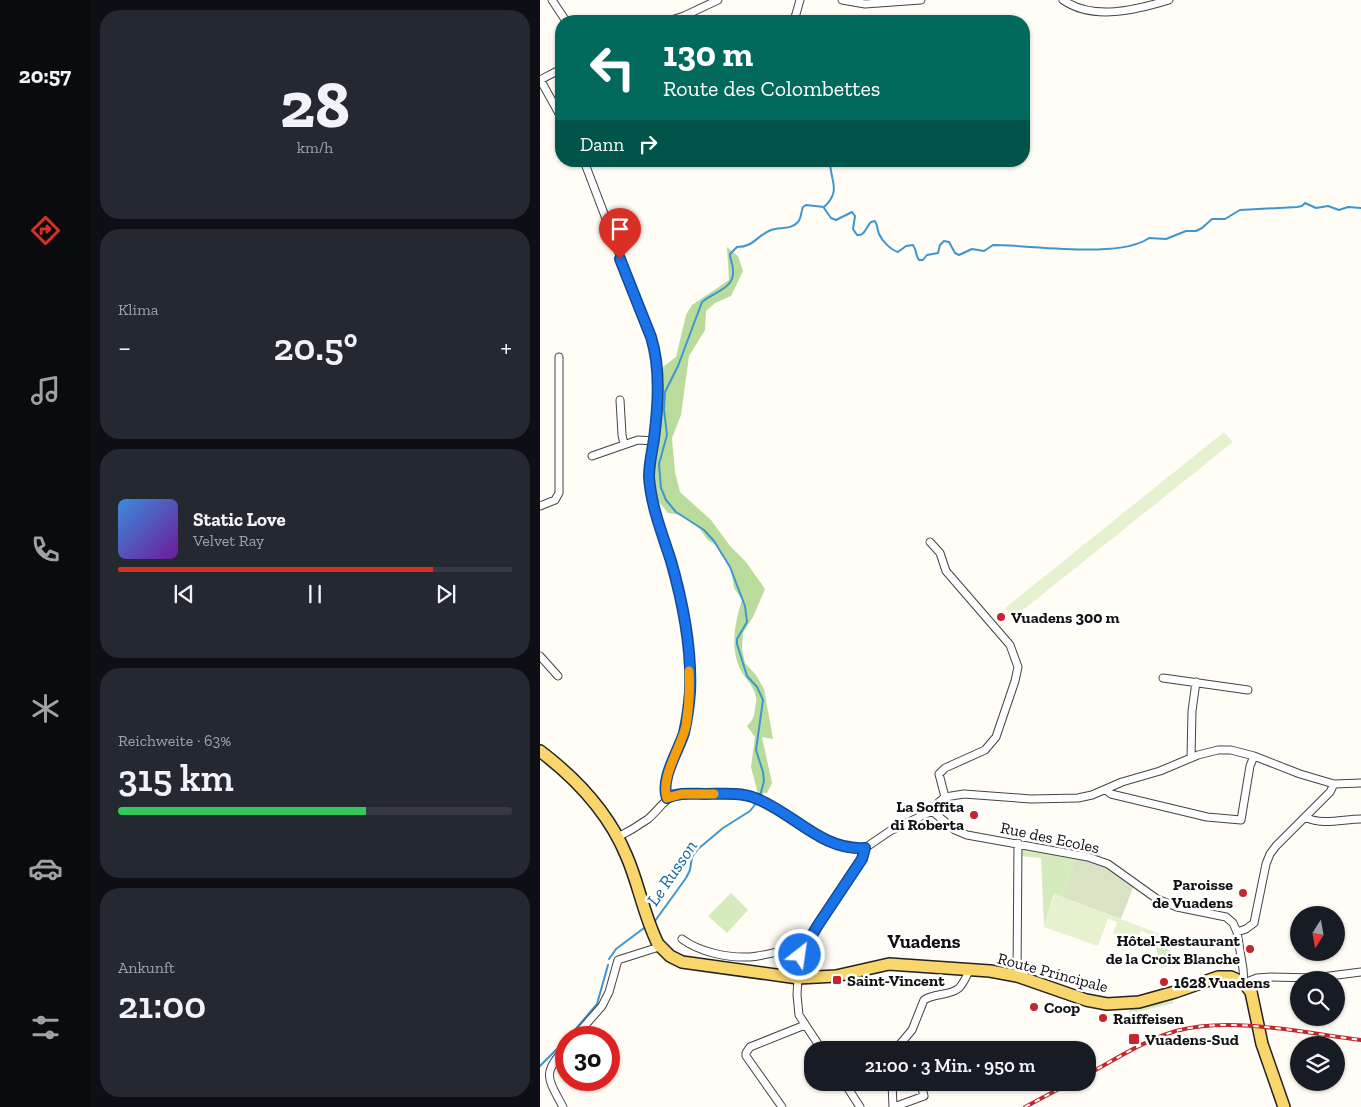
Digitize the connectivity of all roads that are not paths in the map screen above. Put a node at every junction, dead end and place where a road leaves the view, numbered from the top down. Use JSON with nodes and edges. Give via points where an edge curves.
{"nodes":[{"id":1,"x":552,"y":0,"type":"edge"},
{"id":2,"x":718,"y":0,"type":"edge"},
{"id":3,"x":800,"y":0,"type":"edge"},
{"id":4,"x":842,"y":0,"type":"edge"},
{"id":5,"x":921,"y":0,"type":"edge"},
{"id":6,"x":1063,"y":0,"type":"edge"},
{"id":7,"x":1169,"y":0,"type":"edge"},
{"id":8,"x":562,"y":15,"type":"edge"},
{"id":9,"x":686,"y":15,"type":"edge"},
{"id":10,"x":796,"y":15,"type":"edge"},
{"id":11,"x":555,"y":73,"type":"edge"},
{"id":12,"x":540,"y":81,"type":"edge"},
{"id":13,"x":555,"y":107,"type":"edge"},
{"id":14,"x":586,"y":167,"type":"edge"},
{"id":15,"x":559,"y":357,"type":"dead end"},
{"id":16,"x":620,"y":400,"type":"dead end"},
{"id":17,"x":654,"y":441,"type":"junction"},
{"id":18,"x":624,"y":444,"type":"junction"},
{"id":19,"x":592,"y":456,"type":"dead end"},
{"id":20,"x":540,"y":506,"type":"edge"},
{"id":21,"x":930,"y":542,"type":"dead end"},
{"id":22,"x":540,"y":656,"type":"edge"},
{"id":23,"x":558,"y":676,"type":"dead end"},
{"id":24,"x":1163,"y":678,"type":"dead end"},
{"id":25,"x":1196,"y":682,"type":"junction"},
{"id":26,"x":1248,"y":690,"type":"dead end"},
{"id":27,"x":540,"y":751,"type":"edge"},
{"id":28,"x":1254,"y":756,"type":"junction"},
{"id":29,"x":1191,"y":758,"type":"junction"},
{"id":30,"x":1361,"y":783,"type":"edge"},
{"id":31,"x":1334,"y":784,"type":"junction"},
{"id":32,"x":1106,"y":790,"type":"junction"},
{"id":33,"x":945,"y":797,"type":"junction"},
{"id":34,"x":667,"y":798,"type":"junction"},
{"id":35,"x":932,"y":811,"type":"junction"},
{"id":36,"x":1305,"y":817,"type":"junction"},
{"id":37,"x":1361,"y":819,"type":"edge"},
{"id":38,"x":618,"y":837,"type":"junction"},
{"id":39,"x":1018,"y":843,"type":"junction"},
{"id":40,"x":865,"y":848,"type":"junction"},
{"id":41,"x":1237,"y":932,"type":"junction"},
{"id":42,"x":682,"y":939,"type":"dead end"},
{"id":43,"x":660,"y":946,"type":"junction"},
{"id":44,"x":802,"y":950,"type":"junction"},
{"id":45,"x":970,"y":969,"type":"junction"},
{"id":46,"x":1361,"y":972,"type":"edge"},
{"id":47,"x":1017,"y":976,"type":"junction"},
{"id":48,"x":798,"y":978,"type":"junction"},
{"id":49,"x":1244,"y":983,"type":"junction"},
{"id":50,"x":805,"y":1025,"type":"junction"},
{"id":51,"x":584,"y":1026,"type":"edge"},
{"id":52,"x":816,"y":1041,"type":"edge"},
{"id":53,"x":903,"y":1041,"type":"edge"},
{"id":54,"x":555,"y":1059,"type":"edge"},
{"id":55,"x":850,"y":1091,"type":"edge"},
{"id":56,"x":893,"y":1091,"type":"edge"},
{"id":57,"x":923,"y":1091,"type":"edge"},
{"id":58,"x":563,"y":1107,"type":"edge"},
{"id":59,"x":782,"y":1107,"type":"edge"},
{"id":60,"x":860,"y":1107,"type":"edge"},
{"id":61,"x":894,"y":1107,"type":"edge"},
{"id":62,"x":1284,"y":1107,"type":"edge"}],
"edges":[{"from":1,"to":8,"type":"street"},
{"from":2,"to":9,"type":"street"},
{"from":3,"to":10,"type":"street"},
{"from":4,"to":5,"type":"street","via":[[865,4]]},
{"from":6,"to":7,"type":"street","via":[[1080,10],[1100,12]]},
{"from":11,"to":12,"type":"street"},
{"from":12,"to":13,"type":"street"},
{"from":14,"to":17,"type":"street","via":[[652,342],[657,402]]},
{"from":15,"to":20,"type":"street","via":[[559,493],[555,500]]},
{"from":16,"to":18,"type":"street"},
{"from":17,"to":18,"type":"street","via":[[638,440]]},
{"from":17,"to":34,"type":"street","via":[[649,476],[652,503],[686,623],[690,692],[686,724],[666,781]]},
{"from":18,"to":19,"type":"street"},
{"from":21,"to":33,"type":"street","via":[[940,553],[946,571],[1010,645],[1018,667],[996,737],[985,750],[945,768],[939,774]]},
{"from":22,"to":23,"type":"street"},
{"from":24,"to":25,"type":"street"},
{"from":25,"to":26,"type":"street"},
{"from":25,"to":29,"type":"street"},
{"from":27,"to":38,"type":"main road","name":"Route Principale","via":[[585,790]]},
{"from":28,"to":29,"type":"street","via":[[1218,750]]},
{"from":28,"to":31,"type":"street"},
{"from":28,"to":32,"type":"street","via":[[1241,820],[1207,817],[1111,794]]},
{"from":29,"to":32,"type":"street"},
{"from":30,"to":31,"type":"street"},
{"from":31,"to":36,"type":"street"},
{"from":32,"to":33,"type":"street","via":[[1062,800],[964,794]]},
{"from":33,"to":35,"type":"street"},
{"from":34,"to":38,"type":"street","via":[[647,820]]},
{"from":34,"to":40,"type":"street","via":[[682,794],[738,794],[754,798],[824,840],[847,848]]},
{"from":35,"to":39,"type":"street","name":"Rue des Ecoles","via":[[955,830],[968,835]]},
{"from":35,"to":40,"type":"street","via":[[890,831]]},
{"from":36,"to":37,"type":"street","via":[[1323,822]]},
{"from":36,"to":41,"type":"street","via":[[1270,854],[1254,923]]},
{"from":38,"to":43,"type":"main road","name":"Route Principale"},
{"from":39,"to":41,"type":"street","name":"Rue des Ecoles","via":[[1108,864],[1157,898],[1177,907],[1226,917]]},
{"from":39,"to":47,"type":"street"},
{"from":40,"to":44,"type":"street","via":[[862,859]]},
{"from":41,"to":49,"type":"street"},
{"from":42,"to":44,"type":"street","via":[[704,951],[733,956]]},
{"from":43,"to":48,"type":"main road","name":"Route Principale","via":[[682,962]]},
{"from":43,"to":51,"type":"street","via":[[618,960],[602,1006]]},
{"from":44,"to":48,"type":"street"},
{"from":45,"to":47,"type":"main road","name":"Route Principale"},
{"from":45,"to":48,"type":"main road","name":"Route Principale","via":[[889,964],[836,976]]},
{"from":45,"to":53,"type":"street","via":[[957,989],[924,1000],[912,1030]]},
{"from":46,"to":49,"type":"street","via":[[1314,978],[1257,978]]},
{"from":47,"to":49,"type":"main road","name":"Route Principale","via":[[1076,997],[1107,1004],[1151,999],[1218,977],[1231,977]]},
{"from":48,"to":50,"type":"street","via":[[797,1004]]},
{"from":49,"to":62,"type":"main road","via":[[1251,992],[1268,1064]]},
{"from":50,"to":52,"type":"street"},
{"from":50,"to":59,"type":"street","via":[[750,1047],[746,1053]]},
{"from":54,"to":58,"type":"street","via":[[549,1073],[552,1089]]},
{"from":55,"to":60,"type":"street"},
{"from":56,"to":61,"type":"street"},
{"from":57,"to":61,"type":"street","via":[[924,1096]]}]}
